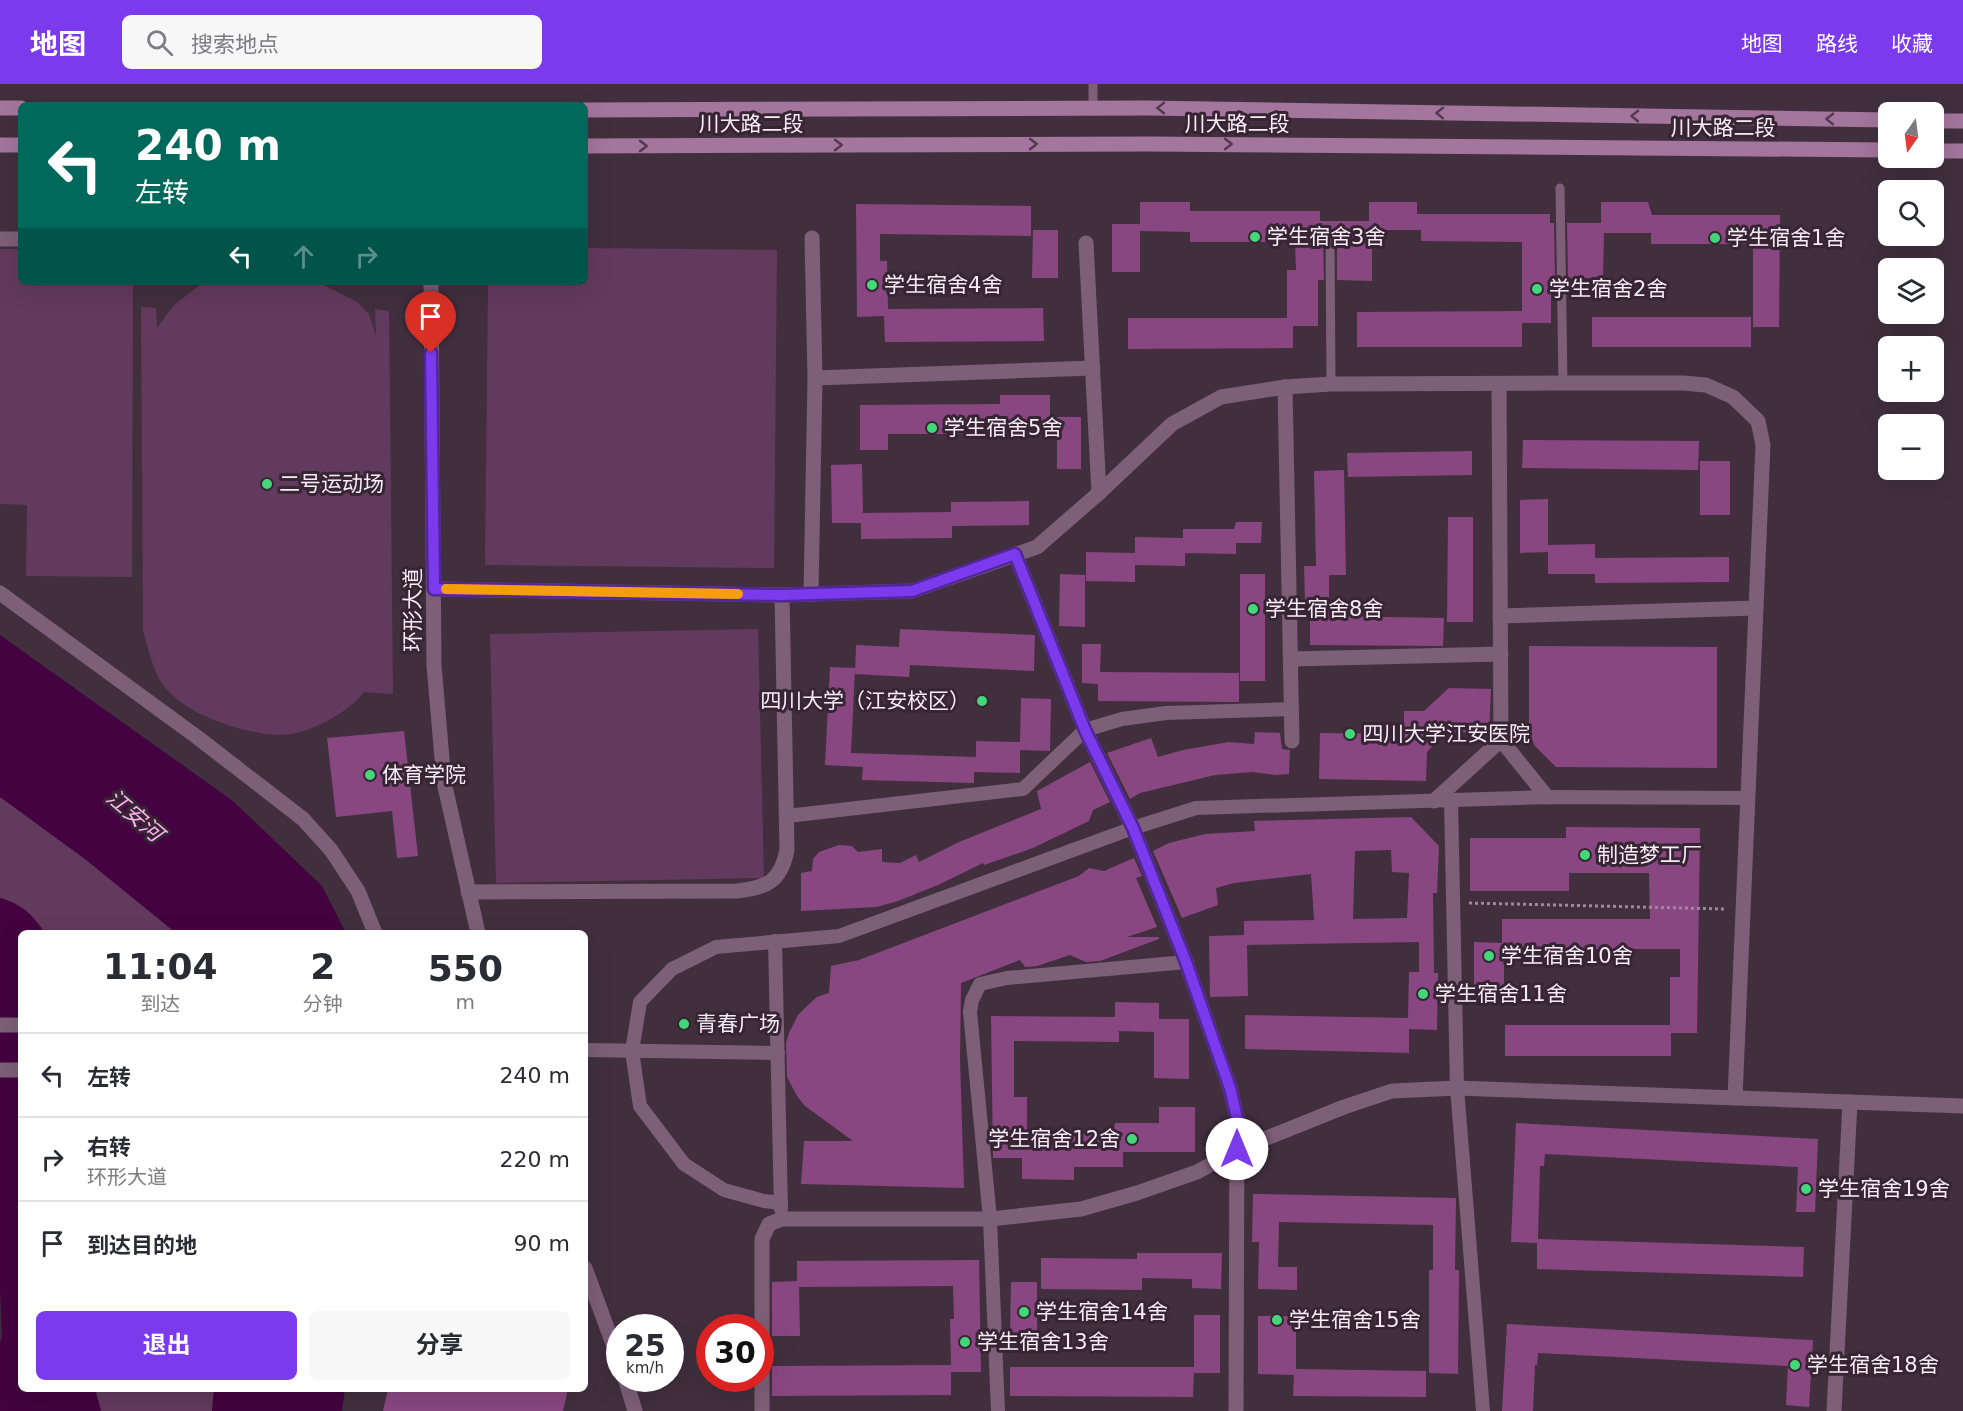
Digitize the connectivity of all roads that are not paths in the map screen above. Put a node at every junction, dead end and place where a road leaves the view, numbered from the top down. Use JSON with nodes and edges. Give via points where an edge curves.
{"nodes":[{"id":1,"x":1093,"y":84,"type":"edge"},
{"id":2,"x":0,"y":108,"type":"edge"},
{"id":3,"x":18,"y":108,"type":"edge"},
{"id":4,"x":1093,"y":108,"type":"junction"},
{"id":5,"x":588,"y":110,"type":"edge"},
{"id":6,"x":1878,"y":120,"type":"edge"},
{"id":7,"x":1944,"y":121,"type":"edge"},
{"id":8,"x":1963,"y":121,"type":"edge"},
{"id":9,"x":0,"y":145,"type":"edge"},
{"id":10,"x":18,"y":145,"type":"edge"},
{"id":11,"x":588,"y":146,"type":"edge"},
{"id":12,"x":1878,"y":150,"type":"edge"},
{"id":13,"x":1944,"y":150,"type":"edge"},
{"id":14,"x":1963,"y":151,"type":"edge"},
{"id":15,"x":1560,"y":188,"type":"dead end"},
{"id":16,"x":812,"y":238,"type":"dead end"},
{"id":17,"x":0,"y":239,"type":"edge"},
{"id":18,"x":18,"y":239,"type":"edge"},
{"id":19,"x":1330,"y":239,"type":"dead end"},
{"id":20,"x":1086,"y":243,"type":"dead end"},
{"id":21,"x":431,"y":285,"type":"edge"},
{"id":22,"x":1093,"y":368,"type":"junction"},
{"id":23,"x":815,"y":378,"type":"junction"},
{"id":24,"x":1563,"y":383,"type":"junction"},
{"id":25,"x":1330,"y":384,"type":"junction"},
{"id":26,"x":1499,"y":384,"type":"junction"},
{"id":27,"x":1285,"y":387,"type":"junction"},
{"id":28,"x":1099,"y":493,"type":"junction"},
{"id":29,"x":1015,"y":554,"type":"junction"},
{"id":30,"x":434,"y":589,"type":"junction"},
{"id":31,"x":0,"y":593,"type":"edge"},
{"id":32,"x":811,"y":594,"type":"junction"},
{"id":33,"x":782,"y":595,"type":"junction"},
{"id":34,"x":1756,"y":608,"type":"junction"},
{"id":35,"x":1500,"y":616,"type":"junction"},
{"id":36,"x":1501,"y":654,"type":"junction"},
{"id":37,"x":1291,"y":659,"type":"junction"},
{"id":38,"x":1292,"y":709,"type":"junction"},
{"id":39,"x":1085,"y":730,"type":"junction"},
{"id":40,"x":1501,"y":740,"type":"junction"},
{"id":41,"x":1292,"y":741,"type":"dead end"},
{"id":42,"x":1547,"y":797,"type":"junction"},
{"id":43,"x":1748,"y":798,"type":"junction"},
{"id":44,"x":1450,"y":800,"type":"junction"},
{"id":45,"x":1434,"y":801,"type":"junction"},
{"id":46,"x":787,"y":816,"type":"junction"},
{"id":47,"x":1133,"y":828,"type":"junction"},
{"id":48,"x":468,"y":892,"type":"junction"},
{"id":49,"x":374,"y":930,"type":"edge"},
{"id":50,"x":476,"y":930,"type":"edge"},
{"id":51,"x":775,"y":941,"type":"junction"},
{"id":52,"x":1186,"y":962,"type":"junction"},
{"id":53,"x":0,"y":1025,"type":"edge"},
{"id":54,"x":18,"y":1025,"type":"edge"},
{"id":55,"x":588,"y":1050,"type":"edge"},
{"id":56,"x":632,"y":1051,"type":"junction"},
{"id":57,"x":778,"y":1053,"type":"junction"},
{"id":58,"x":0,"y":1070,"type":"edge"},
{"id":59,"x":18,"y":1070,"type":"edge"},
{"id":60,"x":1458,"y":1088,"type":"junction"},
{"id":61,"x":1735,"y":1098,"type":"junction"},
{"id":62,"x":1850,"y":1102,"type":"junction"},
{"id":63,"x":1963,"y":1106,"type":"edge"},
{"id":64,"x":1237,"y":1149,"type":"junction"},
{"id":65,"x":781,"y":1203,"type":"junction"},
{"id":66,"x":782,"y":1219,"type":"junction"},
{"id":67,"x":990,"y":1219,"type":"junction"},
{"id":68,"x":588,"y":1276,"type":"edge"},
{"id":69,"x":606,"y":1325,"type":"edge"},
{"id":70,"x":630,"y":1392,"type":"edge"},
{"id":71,"x":636,"y":1411,"type":"edge"},
{"id":72,"x":762,"y":1411,"type":"edge"},
{"id":73,"x":998,"y":1411,"type":"edge"},
{"id":74,"x":1236,"y":1411,"type":"edge"},
{"id":75,"x":1483,"y":1411,"type":"edge"},
{"id":76,"x":1834,"y":1411,"type":"edge"}],
"edges":[{"from":1,"to":4,"type":"lane"},
{"from":2,"to":3,"type":"main road"},
{"from":4,"to":5,"type":"main road","name":"川大路二段"},
{"from":6,"to":4,"type":"main road","name":"川大路二段","one_way":true},
{"from":7,"to":8,"type":"main road"},
{"from":9,"to":10,"type":"main road"},
{"from":11,"to":12,"type":"main road","name":"川大路二段","one_way":true,"via":[[1147,144]]},
{"from":13,"to":14,"type":"main road"},
{"from":15,"to":24,"type":"lane"},
{"from":16,"to":23,"type":"street"},
{"from":17,"to":18,"type":"street"},
{"from":19,"to":25,"type":"lane"},
{"from":20,"to":22,"type":"street"},
{"from":21,"to":30,"type":"street","name":"环形大道"},
{"from":22,"to":23,"type":"street"},
{"from":22,"to":28,"type":"street"},
{"from":23,"to":32,"type":"street"},
{"from":24,"to":26,"type":"street"},
{"from":24,"to":34,"type":"street","via":[[1706,385],[1733,397],[1758,421],[1763,445]]},
{"from":25,"to":26,"type":"street"},
{"from":25,"to":27,"type":"street"},
{"from":26,"to":35,"type":"street"},
{"from":27,"to":28,"type":"street","via":[[1221,397],[1172,424]]},
{"from":27,"to":37,"type":"street"},
{"from":28,"to":29,"type":"street","via":[[1037,547]]},
{"from":29,"to":32,"type":"street","via":[[912,591]]},
{"from":29,"to":39,"type":"street"},
{"from":30,"to":33,"type":"street"},
{"from":30,"to":48,"type":"street","name":"环形大道","via":[[434,665],[444,782]]},
{"from":31,"to":49,"type":"street","via":[[303,819],[331,850],[358,891]]},
{"from":32,"to":33,"type":"street"},
{"from":33,"to":46,"type":"street"},
{"from":34,"to":35,"type":"street"},
{"from":34,"to":43,"type":"street"},
{"from":35,"to":36,"type":"street"},
{"from":36,"to":37,"type":"street"},
{"from":36,"to":40,"type":"street"},
{"from":37,"to":38,"type":"street"},
{"from":38,"to":39,"type":"street","via":[[1166,713],[1122,719]]},
{"from":38,"to":41,"type":"street"},
{"from":39,"to":46,"type":"street","via":[[1023,789]]},
{"from":39,"to":47,"type":"street"},
{"from":40,"to":42,"type":"street"},
{"from":40,"to":45,"type":"street"},
{"from":42,"to":43,"type":"street"},
{"from":42,"to":44,"type":"street"},
{"from":43,"to":61,"type":"street"},
{"from":44,"to":45,"type":"street"},
{"from":44,"to":60,"type":"street"},
{"from":45,"to":47,"type":"street","via":[[1196,808]]},
{"from":46,"to":48,"type":"street","via":[[784,864],[773,881],[755,889]]},
{"from":47,"to":51,"type":"street","via":[[839,936]]},
{"from":47,"to":52,"type":"street"},
{"from":48,"to":50,"type":"street","name":"环形大道"},
{"from":51,"to":56,"type":"street","via":[[716,947],[672,969],[640,1002]]},
{"from":51,"to":57,"type":"street"},
{"from":52,"to":64,"type":"street","via":[[1230,1088],[1237,1118]]},
{"from":52,"to":67,"type":"street","via":[[1007,978],[980,984],[970,1012]]},
{"from":53,"to":54,"type":"street"},
{"from":55,"to":56,"type":"street"},
{"from":56,"to":57,"type":"street"},
{"from":56,"to":65,"type":"street","via":[[640,1106],[684,1164],[724,1190]]},
{"from":57,"to":65,"type":"street"},
{"from":58,"to":59,"type":"street"},
{"from":60,"to":61,"type":"street"},
{"from":60,"to":64,"type":"street","via":[[1392,1092]]},
{"from":60,"to":75,"type":"street"},
{"from":61,"to":62,"type":"street"},
{"from":62,"to":63,"type":"street"},
{"from":62,"to":76,"type":"street"},
{"from":64,"to":67,"type":"street","via":[[1197,1172],[1081,1209]]},
{"from":64,"to":74,"type":"street"},
{"from":65,"to":66,"type":"street"},
{"from":66,"to":67,"type":"street"},
{"from":66,"to":72,"type":"street","via":[[769,1224],[762,1239]]},
{"from":67,"to":73,"type":"street"},
{"from":68,"to":69,"type":"street"},
{"from":70,"to":71,"type":"street"}]}
